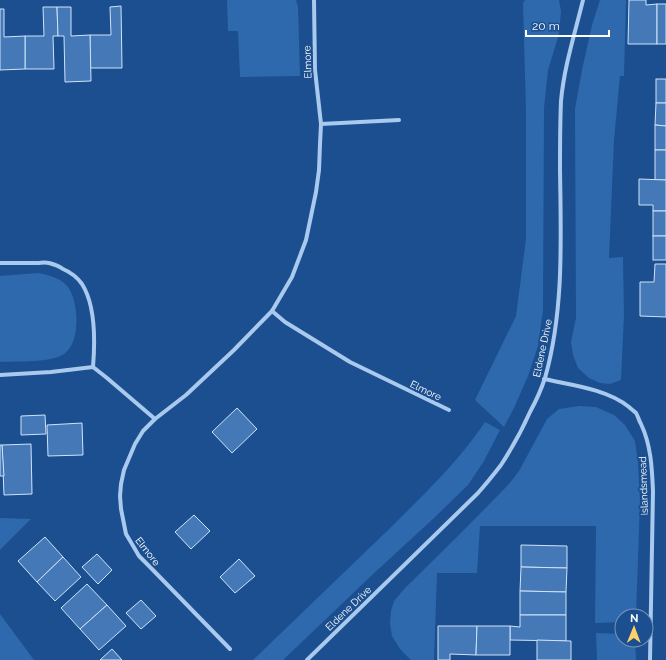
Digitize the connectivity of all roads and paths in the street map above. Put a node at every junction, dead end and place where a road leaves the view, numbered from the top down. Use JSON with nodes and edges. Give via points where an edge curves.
{"nodes":[{"id":1,"x":314,"y":0,"type":"edge"},
{"id":2,"x":584,"y":0,"type":"edge"},
{"id":3,"x":399,"y":120,"type":"dead end"},
{"id":4,"x":321,"y":124,"type":"junction"},
{"id":5,"x":0,"y":264,"type":"edge"},
{"id":6,"x":272,"y":311,"type":"junction"},
{"id":7,"x":93,"y":367,"type":"junction"},
{"id":8,"x":0,"y":375,"type":"edge"},
{"id":9,"x":544,"y":379,"type":"junction"},
{"id":10,"x":449,"y":410,"type":"dead end"},
{"id":11,"x":155,"y":419,"type":"junction"},
{"id":12,"x":230,"y":649,"type":"dead end"},
{"id":13,"x":307,"y":660,"type":"edge"},
{"id":14,"x":650,"y":660,"type":"edge"}],
"edges":[{"from":1,"to":4,"type":"street","name":"Elmore","via":[[315,70]]},
{"from":2,"to":9,"type":"street","name":"Eldene Drive","via":[[566,68],[561,99],[561,252],[558,312]]},
{"from":3,"to":4,"type":"street"},
{"from":4,"to":6,"type":"street","name":"Elmore","via":[[316,192],[306,240],[292,276]]},
{"from":5,"to":7,"type":"street","via":[[49,263],[71,273],[81,283],[89,303],[94,328]]},
{"from":6,"to":10,"type":"street","name":"Elmore","via":[[285,322],[350,362]]},
{"from":6,"to":11,"type":"street","name":"Elmore","via":[[186,396]]},
{"from":7,"to":8,"type":"street"},
{"from":7,"to":11,"type":"street"},
{"from":9,"to":13,"type":"street","name":"Eldene Drive","via":[[521,430],[501,464],[478,493]]},
{"from":9,"to":14,"type":"street","name":"Islandsmead","via":[[616,398],[635,412],[644,430],[652,464],[653,491]]},
{"from":11,"to":12,"type":"street","name":"Elmore","via":[[134,444],[124,470],[120,496],[126,534],[150,568]]}]}
